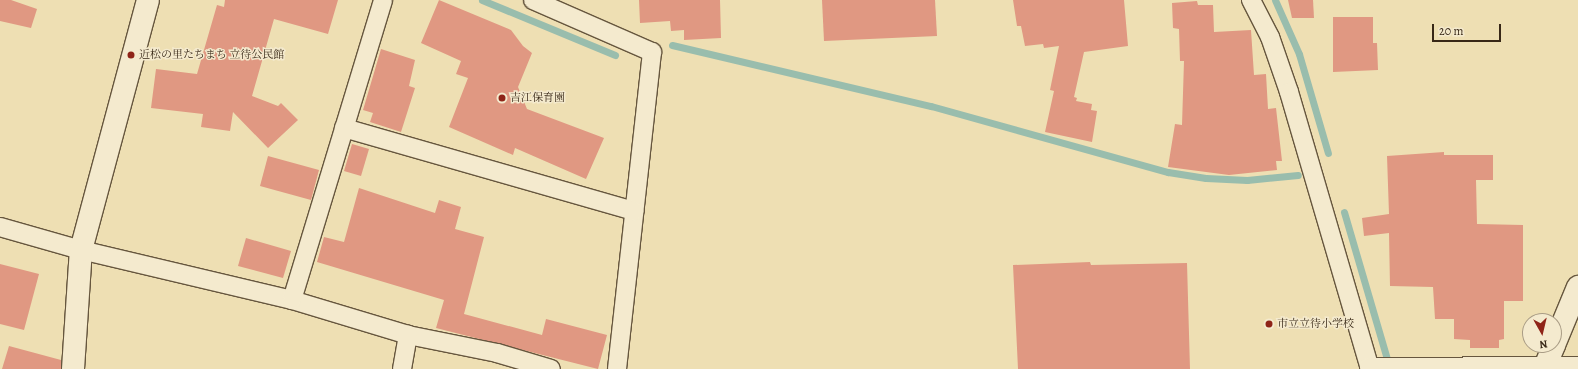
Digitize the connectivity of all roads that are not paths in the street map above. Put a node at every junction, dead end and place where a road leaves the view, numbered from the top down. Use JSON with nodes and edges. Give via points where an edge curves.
{"nodes":[{"id":1,"x":148,"y":0,"type":"edge"},
{"id":2,"x":383,"y":0,"type":"edge"},
{"id":3,"x":534,"y":0,"type":"edge"},
{"id":4,"x":1251,"y":0,"type":"edge"},
{"id":5,"x":344,"y":128,"type":"junction"},
{"id":6,"x":634,"y":211,"type":"junction"},
{"id":7,"x":0,"y":227,"type":"edge"},
{"id":8,"x":81,"y":250,"type":"junction"},
{"id":9,"x":1578,"y":287,"type":"edge"},
{"id":10,"x":292,"y":300,"type":"junction"},
{"id":11,"x":1562,"y":326,"type":"edge"},
{"id":12,"x":408,"y":336,"type":"junction"},
{"id":13,"x":1551,"y":353,"type":"edge"},
{"id":14,"x":1578,"y":366,"type":"edge"},
{"id":15,"x":1379,"y":368,"type":"edge"},
{"id":16,"x":1544,"y":368,"type":"edge"},
{"id":17,"x":73,"y":369,"type":"edge"},
{"id":18,"x":402,"y":369,"type":"edge"},
{"id":19,"x":551,"y":369,"type":"edge"},
{"id":20,"x":617,"y":369,"type":"edge"}],
"edges":[{"from":1,"to":8,"type":"street"},
{"from":2,"to":5,"type":"street"},
{"from":3,"to":6,"type":"street","via":[[652,52]]},
{"from":4,"to":15,"type":"street","via":[[1270,36]]},
{"from":5,"to":6,"type":"street"},
{"from":5,"to":10,"type":"street"},
{"from":6,"to":20,"type":"street"},
{"from":7,"to":8,"type":"street"},
{"from":8,"to":10,"type":"street"},
{"from":8,"to":17,"type":"street"},
{"from":9,"to":11,"type":"street"},
{"from":10,"to":12,"type":"street"},
{"from":12,"to":18,"type":"street"},
{"from":12,"to":19,"type":"street","via":[[497,353]]},
{"from":13,"to":16,"type":"street"},
{"from":14,"to":16,"type":"street"},
{"from":15,"to":16,"type":"street"}]}
